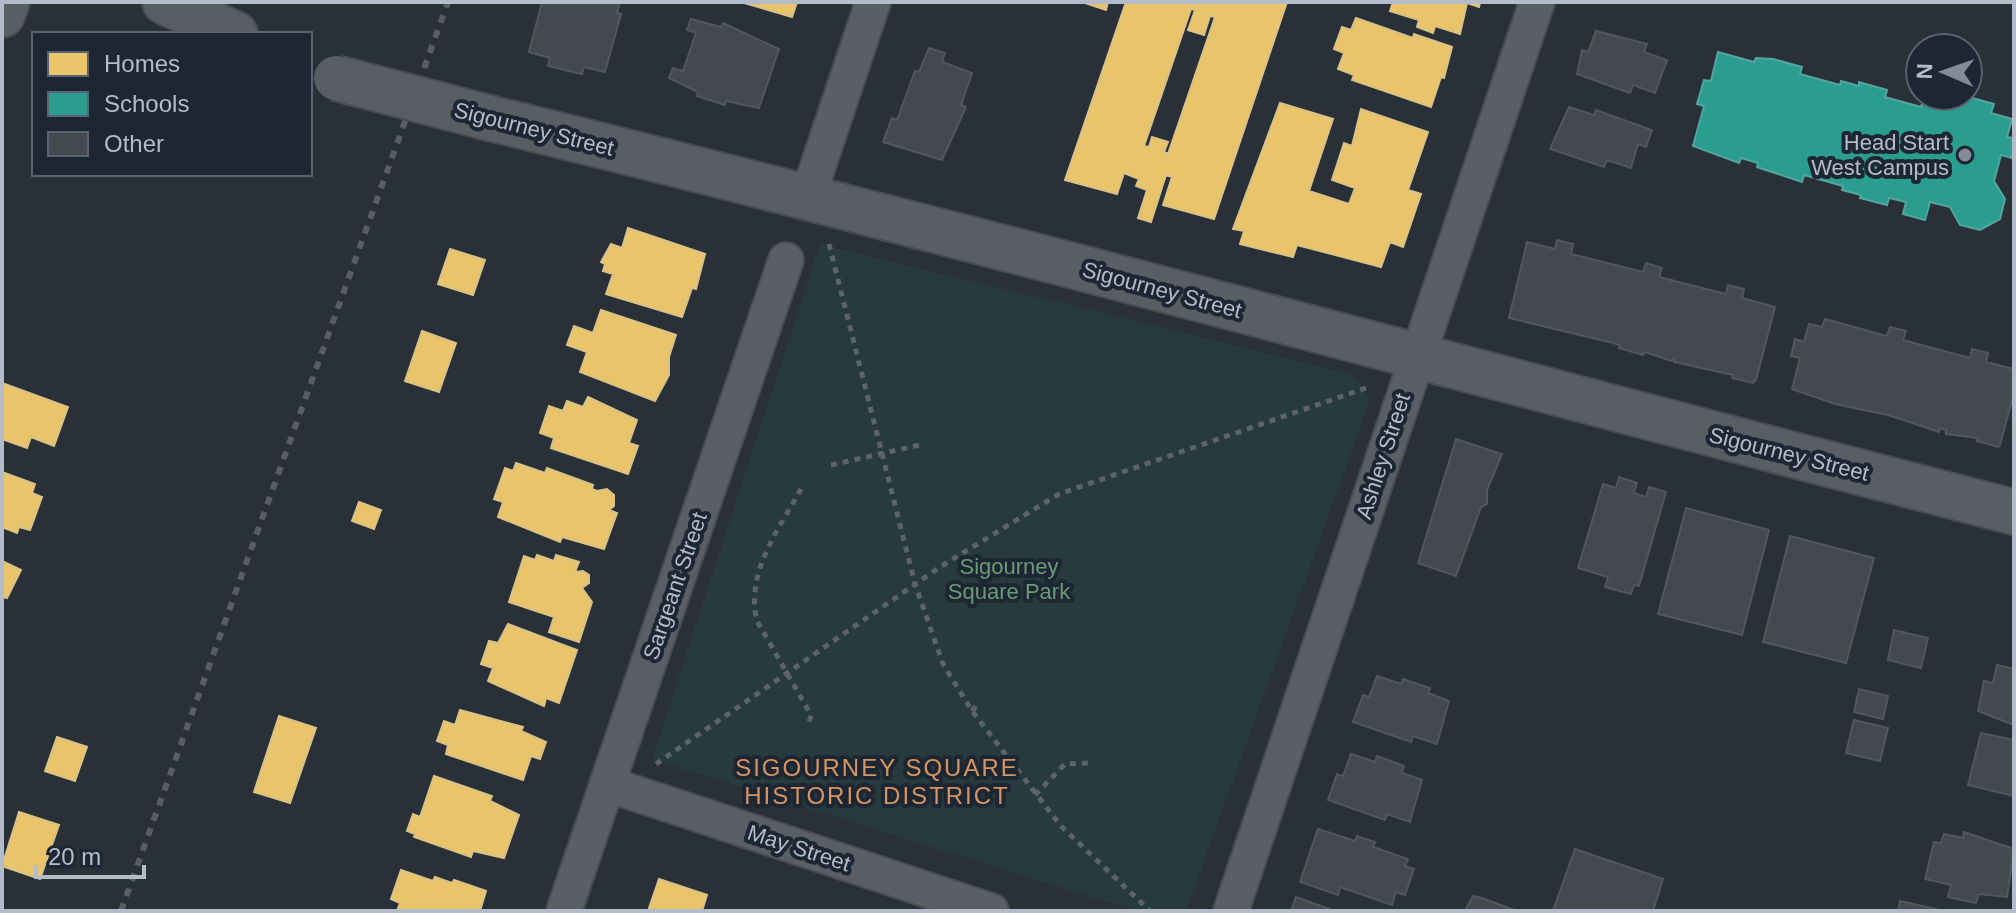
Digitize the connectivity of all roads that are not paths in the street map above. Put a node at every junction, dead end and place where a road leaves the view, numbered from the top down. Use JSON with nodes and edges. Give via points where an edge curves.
{"nodes":[{"id":1,"x":7,"y":2,"type":"edge"},
{"id":2,"x":165,"y":2,"type":"edge"},
{"id":3,"x":873,"y":2,"type":"edge"},
{"id":4,"x":1537,"y":2,"type":"edge"},
{"id":5,"x":2,"y":15,"type":"edge"},
{"id":6,"x":231,"y":32,"type":"edge"},
{"id":7,"x":323,"y":72,"type":"edge"},
{"id":8,"x":808,"y":196,"type":"junction"},
{"id":9,"x":786,"y":260,"type":"dead end"},
{"id":10,"x":1415,"y":358,"type":"junction"},
{"id":11,"x":2014,"y":512,"type":"edge"},
{"id":12,"x":607,"y":784,"type":"junction"},
{"id":13,"x":564,"y":911,"type":"edge"},
{"id":14,"x":991,"y":911,"type":"edge"},
{"id":15,"x":1231,"y":911,"type":"edge"}],
"edges":[{"from":1,"to":5,"type":"main road"},
{"from":2,"to":6,"type":"main road"},
{"from":3,"to":8,"type":"street"},
{"from":4,"to":10,"type":"street","name":"Ashley Street"},
{"from":7,"to":8,"type":"main road","name":"Sigourney Street","bridge":true},
{"from":8,"to":10,"type":"main road","name":"Sigourney Street"},
{"from":9,"to":12,"type":"street","name":"Sargeant Street"},
{"from":10,"to":11,"type":"main road","name":"Sigourney Street"},
{"from":10,"to":15,"type":"street","name":"Ashley Street"},
{"from":12,"to":13,"type":"street","name":"Sargeant Street"},
{"from":12,"to":14,"type":"street","name":"May Street"}]}
